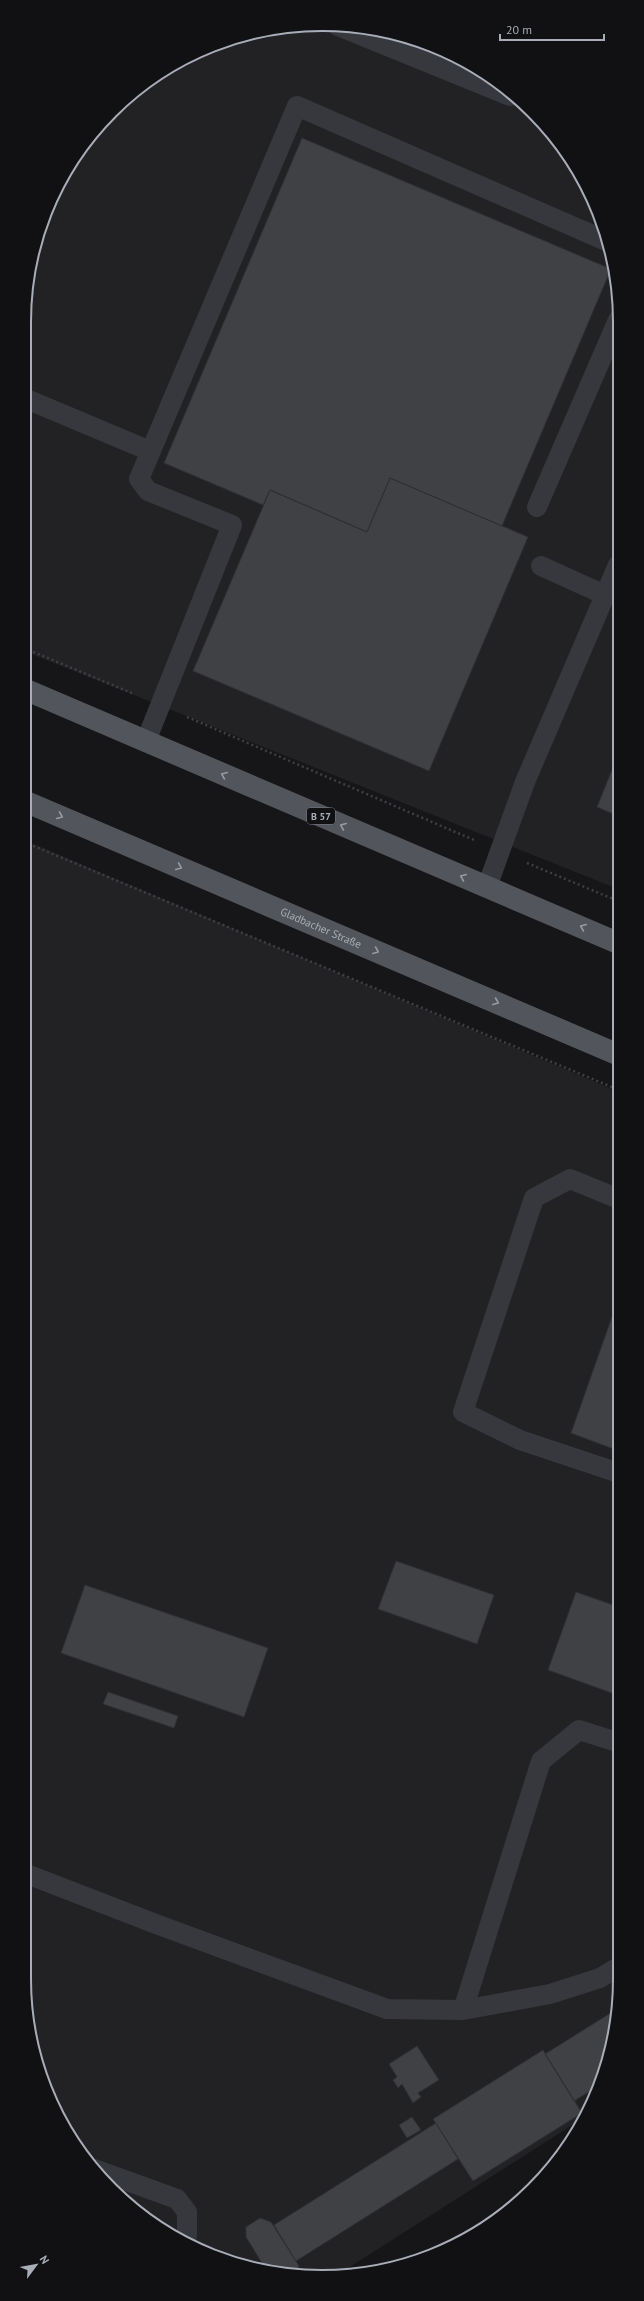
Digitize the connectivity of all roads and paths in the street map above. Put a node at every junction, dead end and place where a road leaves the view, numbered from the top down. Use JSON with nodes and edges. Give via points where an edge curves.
{"nodes":[{"id":1,"x":354,"y":33,"type":"edge"},
{"id":2,"x":500,"y":92,"type":"edge"},
{"id":3,"x":601,"y":239,"type":"edge"},
{"id":4,"x":613,"y":332,"type":"edge"},
{"id":5,"x":31,"y":401,"type":"edge"},
{"id":6,"x":150,"y":451,"type":"junction"},
{"id":7,"x":537,"y":507,"type":"dead end"},
{"id":8,"x":541,"y":566,"type":"dead end"},
{"id":9,"x":613,"y":577,"type":"edge"},
{"id":10,"x":605,"y":595,"type":"junction"},
{"id":11,"x":31,"y":651,"type":"edge"},
{"id":12,"x":31,"y":692,"type":"edge"},
{"id":13,"x":160,"y":705,"type":"junction"},
{"id":14,"x":146,"y":741,"type":"junction"},
{"id":15,"x":31,"y":803,"type":"edge"},
{"id":16,"x":31,"y":845,"type":"edge"},
{"id":17,"x":500,"y":851,"type":"junction"},
{"id":18,"x":487,"y":887,"type":"junction"},
{"id":19,"x":613,"y":899,"type":"edge"},
{"id":20,"x":613,"y":941,"type":"edge"},
{"id":21,"x":613,"y":1052,"type":"edge"},
{"id":22,"x":613,"y":1087,"type":"edge"},
{"id":23,"x":613,"y":1197,"type":"edge"},
{"id":24,"x":613,"y":1471,"type":"edge"},
{"id":25,"x":613,"y":1741,"type":"edge"},
{"id":26,"x":31,"y":1876,"type":"edge"},
{"id":27,"x":613,"y":1970,"type":"edge"},
{"id":28,"x":463,"y":2010,"type":"junction"},
{"id":29,"x":106,"y":2174,"type":"edge"},
{"id":30,"x":187,"y":2237,"type":"edge"}],
"edges":[{"from":1,"to":2,"type":"lane"},
{"from":3,"to":6,"type":"lane","via":[[297,106]]},
{"from":4,"to":7,"type":"lane"},
{"from":5,"to":6,"type":"lane"},
{"from":6,"to":13,"type":"lane","via":[[139,479],[148,491],[232,525]]},
{"from":8,"to":10,"type":"lane"},
{"from":9,"to":10,"type":"lane"},
{"from":10,"to":17,"type":"lane","via":[[525,782]]},
{"from":11,"to":13,"type":"path"},
{"from":12,"to":14,"type":"main road","number":"B 57"},
{"from":13,"to":14,"type":"lane"},
{"from":13,"to":17,"type":"path"},
{"from":18,"to":14,"type":"main road","number":"B 57","one_way":true},
{"from":15,"to":21,"type":"main road","name":"Gladbacher Straße","one_way":true},
{"from":16,"to":22,"type":"path"},
{"from":17,"to":18,"type":"lane"},
{"from":17,"to":19,"type":"path"},
{"from":20,"to":18,"type":"main road","number":"B 57","one_way":true},
{"from":23,"to":24,"type":"lane","via":[[570,1179],[534,1198],[463,1412],[520,1440]]},
{"from":25,"to":28,"type":"lane","via":[[578,1730],[541,1760]]},
{"from":26,"to":28,"type":"lane","via":[[387,2009]]},
{"from":27,"to":28,"type":"lane","via":[[600,1978],[550,1994]]},
{"from":29,"to":30,"type":"lane","via":[[178,2199],[187,2212]]}]}
